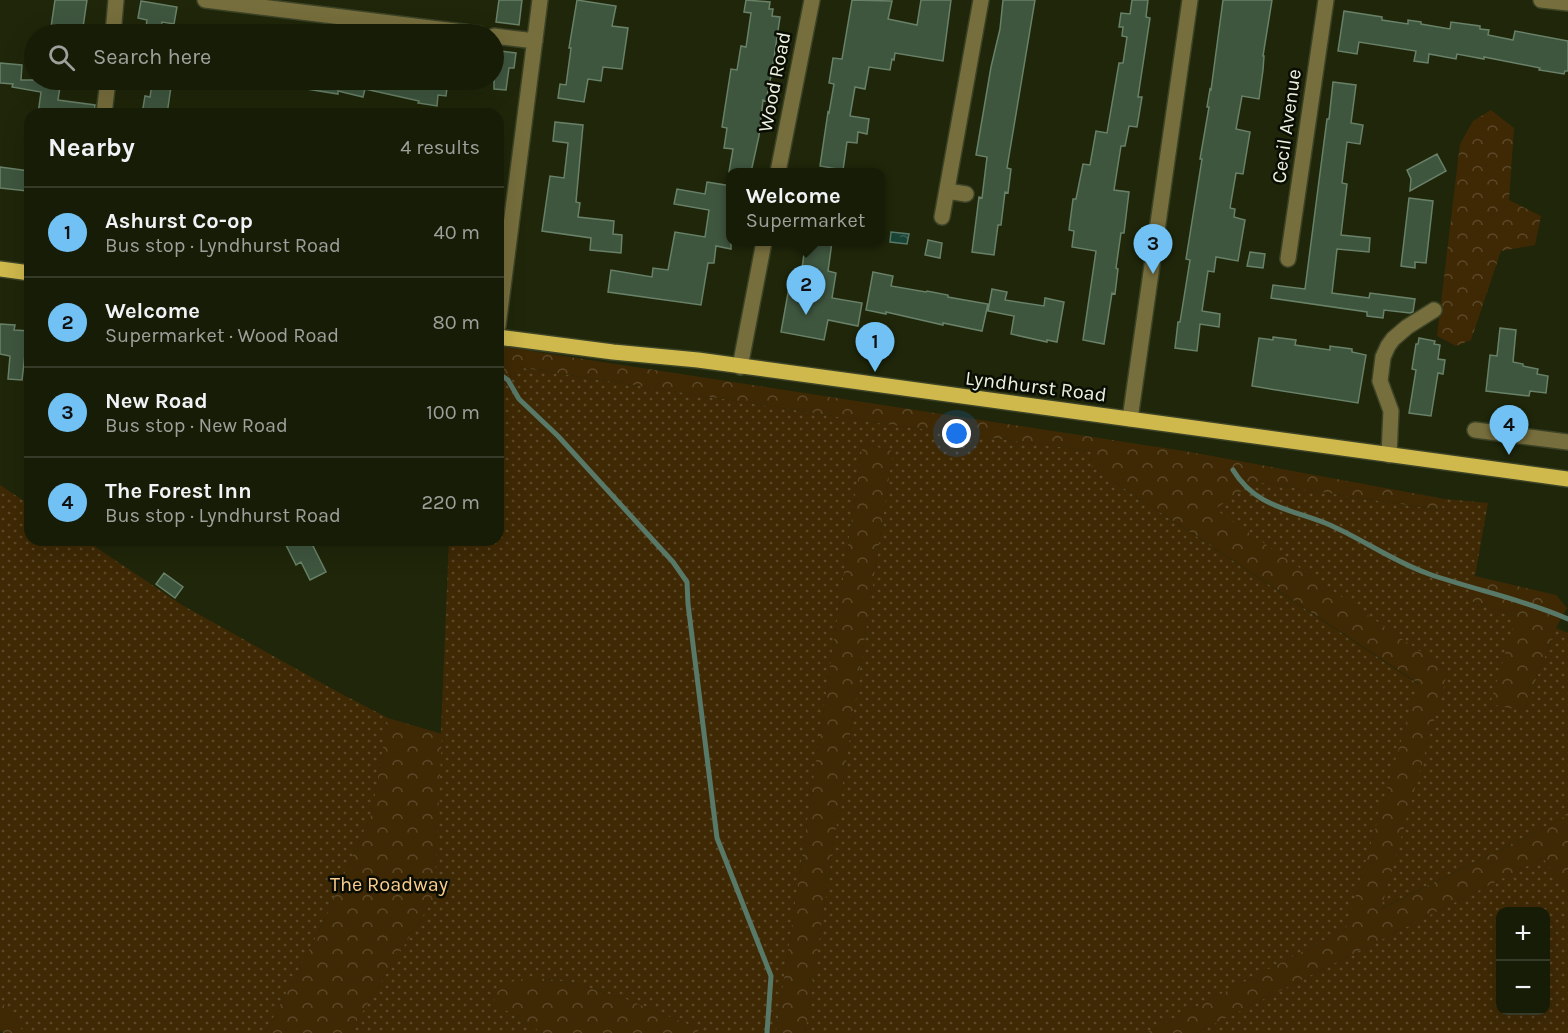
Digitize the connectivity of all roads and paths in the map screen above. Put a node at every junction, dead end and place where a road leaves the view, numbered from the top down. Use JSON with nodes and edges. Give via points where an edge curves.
{"nodes":[{"id":1,"x":116,"y":0,"type":"edge"},
{"id":2,"x":205,"y":0,"type":"edge"},
{"id":3,"x":540,"y":0,"type":"edge"},
{"id":4,"x":812,"y":0,"type":"edge"},
{"id":5,"x":981,"y":0,"type":"edge"},
{"id":6,"x":1190,"y":0,"type":"edge"},
{"id":7,"x":1326,"y":0,"type":"edge"},
{"id":8,"x":1541,"y":0,"type":"edge"},
{"id":9,"x":1568,"y":3,"type":"edge"},
{"id":10,"x":114,"y":24,"type":"edge"},
{"id":11,"x":398,"y":24,"type":"edge"},
{"id":12,"x":504,"y":37,"type":"edge"},
{"id":13,"x":535,"y":41,"type":"junction"},
{"id":14,"x":107,"y":90,"type":"edge"},
{"id":15,"x":105,"y":108,"type":"edge"},
{"id":16,"x":779,"y":168,"type":"edge"},
{"id":17,"x":947,"y":191,"type":"junction"},
{"id":18,"x":966,"y":194,"type":"dead end"},
{"id":19,"x":942,"y":218,"type":"dead end"},
{"id":20,"x":763,"y":246,"type":"edge"},
{"id":21,"x":1288,"y":259,"type":"dead end"},
{"id":22,"x":0,"y":269,"type":"edge"},
{"id":23,"x":24,"y":272,"type":"edge"},
{"id":24,"x":504,"y":280,"type":"edge"},
{"id":25,"x":1434,"y":310,"type":"dead end"},
{"id":26,"x":504,"y":338,"type":"edge"},
{"id":27,"x":740,"y":367,"type":"junction"},
{"id":28,"x":1130,"y":419,"type":"junction"},
{"id":29,"x":1475,"y":430,"type":"dead end"},
{"id":30,"x":1568,"y":442,"type":"edge"},
{"id":31,"x":1389,"y":455,"type":"junction"},
{"id":32,"x":1568,"y":479,"type":"edge"}],
"edges":[{"from":1,"to":10,"type":"street"},
{"from":2,"to":11,"type":"street"},
{"from":3,"to":13,"type":"street"},
{"from":4,"to":16,"type":"street","name":"Wood Road"},
{"from":5,"to":17,"type":"street"},
{"from":6,"to":28,"type":"street"},
{"from":7,"to":21,"type":"street","name":"Cecil Avenue"},
{"from":8,"to":9,"type":"street"},
{"from":12,"to":13,"type":"street"},
{"from":13,"to":24,"type":"street"},
{"from":14,"to":15,"type":"street"},
{"from":17,"to":18,"type":"street"},
{"from":17,"to":19,"type":"street"},
{"from":20,"to":27,"type":"street"},
{"from":22,"to":23,"type":"main road"},
{"from":25,"to":31,"type":"street","via":[[1393,339],[1383,357],[1380,381],[1391,411]]},
{"from":26,"to":27,"type":"main road","name":"Lyndhurst Road"},
{"from":27,"to":28,"type":"main road","name":"Lyndhurst Road"},
{"from":28,"to":31,"type":"main road","name":"Lyndhurst Road"},
{"from":29,"to":30,"type":"street"},
{"from":31,"to":32,"type":"main road","name":"Lyndhurst Road"}]}
